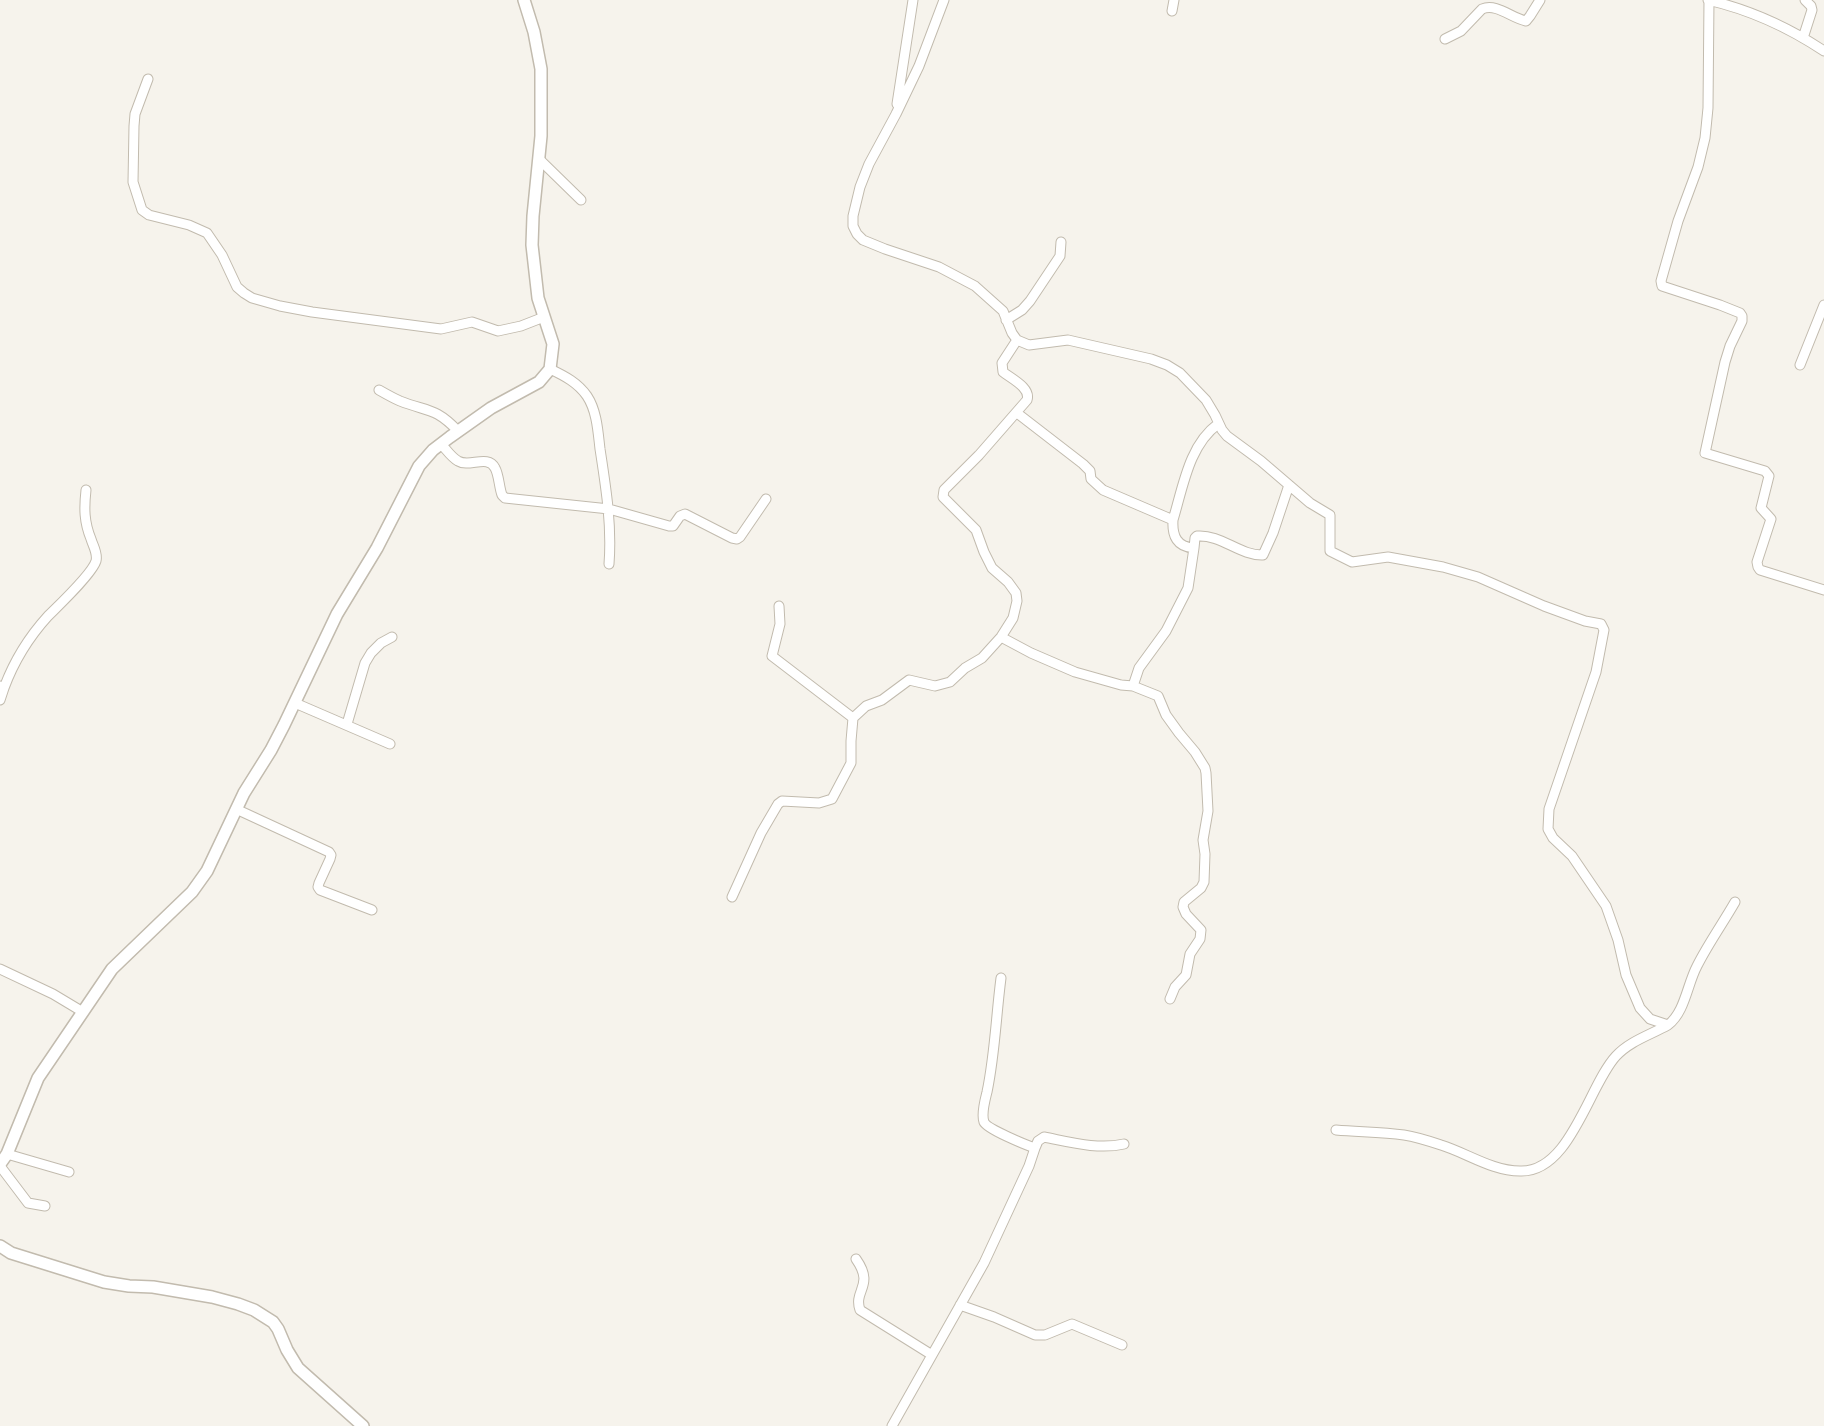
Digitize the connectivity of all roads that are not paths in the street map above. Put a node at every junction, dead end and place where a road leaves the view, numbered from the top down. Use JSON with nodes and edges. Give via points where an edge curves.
{"nodes":[{"id":1,"x":524,"y":0,"type":"edge"},
{"id":2,"x":913,"y":0,"type":"edge"},
{"id":3,"x":944,"y":0,"type":"edge"},
{"id":4,"x":1174,"y":0,"type":"edge"},
{"id":5,"x":1540,"y":0,"type":"edge"},
{"id":6,"x":1708,"y":0,"type":"edge"},
{"id":7,"x":1805,"y":0,"type":"edge"},
{"id":8,"x":1172,"y":11,"type":"dead end"},
{"id":9,"x":1445,"y":38,"type":"dead end"},
{"id":10,"x":1803,"y":38,"type":"junction"},
{"id":11,"x":1824,"y":52,"type":"edge"},
{"id":12,"x":148,"y":80,"type":"dead end"},
{"id":13,"x":896,"y":114,"type":"junction"},
{"id":14,"x":540,"y":159,"type":"junction"},
{"id":15,"x":582,"y":200,"type":"dead end"},
{"id":16,"x":1062,"y":242,"type":"dead end"},
{"id":17,"x":1824,"y":305,"type":"edge"},
{"id":18,"x":544,"y":317,"type":"junction"},
{"id":19,"x":1006,"y":320,"type":"junction"},
{"id":20,"x":1017,"y":340,"type":"junction"},
{"id":21,"x":1800,"y":365,"type":"dead end"},
{"id":22,"x":550,"y":369,"type":"junction"},
{"id":23,"x":379,"y":390,"type":"dead end"},
{"id":24,"x":1017,"y":413,"type":"junction"},
{"id":25,"x":1218,"y":424,"type":"junction"},
{"id":26,"x":458,"y":431,"type":"junction"},
{"id":27,"x":441,"y":444,"type":"junction"},
{"id":28,"x":1289,"y":485,"type":"junction"},
{"id":29,"x":86,"y":490,"type":"dead end"},
{"id":30,"x":766,"y":499,"type":"dead end"},
{"id":31,"x":610,"y":509,"type":"junction"},
{"id":32,"x":1173,"y":520,"type":"junction"},
{"id":33,"x":1194,"y":548,"type":"junction"},
{"id":34,"x":609,"y":564,"type":"dead end"},
{"id":35,"x":1824,"y":590,"type":"edge"},
{"id":36,"x":778,"y":606,"type":"dead end"},
{"id":37,"x":392,"y":637,"type":"dead end"},
{"id":38,"x":1001,"y":637,"type":"junction"},
{"id":39,"x":1133,"y":686,"type":"junction"},
{"id":40,"x":2,"y":687,"type":"edge"},
{"id":41,"x":0,"y":700,"type":"edge"},
{"id":42,"x":294,"y":703,"type":"junction"},
{"id":43,"x":854,"y":718,"type":"junction"},
{"id":44,"x":347,"y":724,"type":"junction"},
{"id":45,"x":390,"y":744,"type":"dead end"},
{"id":46,"x":236,"y":809,"type":"junction"},
{"id":47,"x":732,"y":897,"type":"dead end"},
{"id":48,"x":1735,"y":902,"type":"dead end"},
{"id":49,"x":372,"y":910,"type":"dead end"},
{"id":50,"x":0,"y":969,"type":"edge"},
{"id":51,"x":1001,"y":978,"type":"dead end"},
{"id":52,"x":1170,"y":999,"type":"dead end"},
{"id":53,"x":83,"y":1012,"type":"junction"},
{"id":54,"x":1668,"y":1025,"type":"junction"},
{"id":55,"x":1336,"y":1130,"type":"dead end"},
{"id":56,"x":1124,"y":1144,"type":"dead end"},
{"id":57,"x":1035,"y":1148,"type":"junction"},
{"id":58,"x":6,"y":1154,"type":"junction"},
{"id":59,"x":0,"y":1165,"type":"edge"},
{"id":60,"x":69,"y":1172,"type":"dead end"},
{"id":61,"x":45,"y":1206,"type":"dead end"},
{"id":62,"x":0,"y":1246,"type":"edge"},
{"id":63,"x":856,"y":1259,"type":"dead end"},
{"id":64,"x":960,"y":1305,"type":"junction"},
{"id":65,"x":1122,"y":1345,"type":"dead end"},
{"id":66,"x":932,"y":1356,"type":"junction"},
{"id":67,"x":363,"y":1426,"type":"edge"},
{"id":68,"x":892,"y":1426,"type":"edge"}],
"edges":[{"from":1,"to":14,"type":"street","via":[[541,69]]},
{"from":2,"to":13,"type":"street"},
{"from":3,"to":13,"type":"street","via":[[919,66]]},
{"from":4,"to":8,"type":"street"},
{"from":5,"to":9,"type":"street","via":[[1526,21],[1486,8],[1461,31]]},
{"from":6,"to":10,"type":"street","via":[[1765,18]]},
{"from":6,"to":35,"type":"street","via":[[1705,138],[1660,281],[1662,286],[1720,305],[1742,316],[1725,362],[1705,453],[1765,471],[1769,476],[1761,508],[1772,519],[1758,567],[1760,570]]},
{"from":7,"to":10,"type":"street","via":[[1812,10]]},
{"from":10,"to":11,"type":"street"},
{"from":12,"to":18,"type":"street","via":[[135,114],[134,126],[133,182],[142,210],[149,216],[189,225],[207,233],[237,287],[252,298],[312,312],[441,329],[472,322],[498,331]]},
{"from":13,"to":19,"type":"street","via":[[860,187],[853,216],[857,234],[884,249],[939,267],[975,286],[1003,311]]},
{"from":14,"to":15,"type":"street"},
{"from":14,"to":18,"type":"street","via":[[532,245],[538,298]]},
{"from":16,"to":19,"type":"street","via":[[1060,256],[1030,301]]},
{"from":17,"to":21,"type":"street"},
{"from":18,"to":22,"type":"street","via":[[554,344]]},
{"from":19,"to":20,"type":"street"},
{"from":20,"to":24,"type":"street","via":[[1002,367],[1003,372],[1028,393],[1025,404]]},
{"from":20,"to":25,"type":"street","via":[[1029,345],[1068,340],[1167,365],[1180,372],[1206,400]]},
{"from":22,"to":26,"type":"street","via":[[539,382]]},
{"from":22,"to":31,"type":"street","via":[[576,384],[588,398],[596,422]]},
{"from":23,"to":26,"type":"street","via":[[399,401],[432,410]]},
{"from":24,"to":32,"type":"street","via":[[1083,464],[1091,479],[1103,490]]},
{"from":24,"to":38,"type":"street","via":[[944,490],[943,497],[976,530],[992,568],[1016,593],[1012,618]]},
{"from":25,"to":28,"type":"street","via":[[1227,436]]},
{"from":25,"to":32,"type":"street","via":[[1202,439],[1191,461]]},
{"from":26,"to":27,"type":"street"},
{"from":27,"to":31,"type":"street","via":[[458,461],[492,464],[505,498]]},
{"from":27,"to":42,"type":"street","via":[[419,466],[377,548],[337,614]]},
{"from":28,"to":33,"type":"street","via":[[1263,555],[1206,536],[1197,536]]},
{"from":28,"to":54,"type":"street","via":[[1330,515],[1330,551],[1352,562],[1388,557],[1443,567],[1478,577],[1603,627],[1596,672],[1549,808],[1548,829],[1572,856],[1606,906],[1626,975],[1640,1008],[1650,1018]]},
{"from":29,"to":40,"type":"street","via":[[84,512],[96,562],[20,651]]},
{"from":30,"to":31,"type":"street","via":[[737,539],[685,514],[670,526]]},
{"from":31,"to":34,"type":"street"},
{"from":32,"to":33,"type":"street","via":[[1176,540]]},
{"from":33,"to":39,"type":"street","via":[[1188,588],[1166,631],[1139,668]]},
{"from":36,"to":43,"type":"street","via":[[780,624],[772,656]]},
{"from":37,"to":44,"type":"street","via":[[381,643],[365,663]]},
{"from":38,"to":39,"type":"street","via":[[1075,672]]},
{"from":38,"to":43,"type":"street","via":[[982,658],[950,682],[926,686],[909,680],[882,700],[866,706]]},
{"from":39,"to":52,"type":"street","via":[[1158,696],[1166,715],[1195,752],[1206,773],[1208,811],[1203,840],[1204,882],[1183,907],[1201,934],[1190,954],[1186,975],[1174,988]]},
{"from":40,"to":41,"type":"street"},
{"from":42,"to":44,"type":"street"},
{"from":42,"to":46,"type":"street"},
{"from":43,"to":47,"type":"street","via":[[851,729],[852,763],[832,799],[819,803],[782,801],[778,804]]},
{"from":44,"to":45,"type":"street"},
{"from":46,"to":49,"type":"street","via":[[329,852],[331,855],[319,883],[320,890]]},
{"from":46,"to":53,"type":"street","via":[[201,882],[112,968]]},
{"from":48,"to":54,"type":"street","via":[[1697,966],[1678,1014]]},
{"from":50,"to":53,"type":"street"},
{"from":51,"to":57,"type":"street","via":[[983,1121],[985,1125]]},
{"from":53,"to":58,"type":"street","via":[[38,1078]]},
{"from":54,"to":55,"type":"street","via":[[1632,1043],[1616,1056],[1572,1134],[1548,1162],[1533,1170],[1520,1172],[1504,1168],[1405,1135]]},
{"from":56,"to":57,"type":"street","via":[[1078,1144],[1044,1137]]},
{"from":57,"to":64,"type":"street","via":[[984,1263]]},
{"from":58,"to":59,"type":"street"},
{"from":58,"to":60,"type":"street"},
{"from":59,"to":61,"type":"street","via":[[28,1204]]},
{"from":62,"to":67,"type":"street","via":[[104,1282],[212,1297],[254,1310],[273,1322],[298,1368]]},
{"from":63,"to":66,"type":"street","via":[[865,1274],[860,1310]]},
{"from":64,"to":65,"type":"street","via":[[1035,1335],[1046,1335],[1072,1324]]},
{"from":64,"to":66,"type":"street"},
{"from":66,"to":68,"type":"street"}]}
